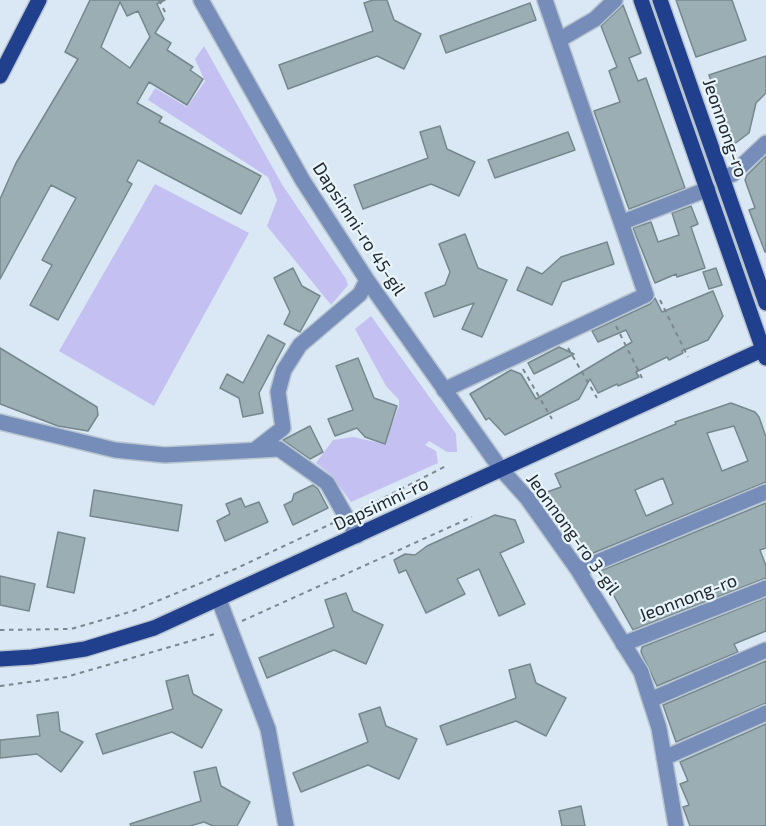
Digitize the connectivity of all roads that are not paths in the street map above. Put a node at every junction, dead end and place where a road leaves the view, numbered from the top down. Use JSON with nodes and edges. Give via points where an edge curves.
{"nodes":[{"id":1,"x":39,"y":0,"type":"edge"},
{"id":2,"x":201,"y":0,"type":"edge"},
{"id":3,"x":545,"y":0,"type":"edge"},
{"id":4,"x":615,"y":0,"type":"edge"},
{"id":5,"x":641,"y":0,"type":"edge"},
{"id":6,"x":660,"y":0,"type":"edge"},
{"id":7,"x":559,"y":40,"type":"junction"},
{"id":8,"x":0,"y":76,"type":"edge"},
{"id":9,"x":766,"y":143,"type":"edge"},
{"id":10,"x":722,"y":178,"type":"junction"},
{"id":11,"x":708,"y":189,"type":"junction"},
{"id":12,"x":622,"y":222,"type":"junction"},
{"id":13,"x":368,"y":280,"type":"junction"},
{"id":14,"x":766,"y":303,"type":"edge"},
{"id":15,"x":765,"y":352,"type":"edge"},
{"id":16,"x":444,"y":390,"type":"junction"},
{"id":17,"x":0,"y":422,"type":"edge"},
{"id":18,"x":256,"y":449,"type":"junction"},
{"id":19,"x":500,"y":468,"type":"junction"},
{"id":20,"x":766,"y":492,"type":"edge"},
{"id":21,"x":357,"y":536,"type":"junction"},
{"id":22,"x":578,"y":570,"type":"junction"},
{"id":23,"x":766,"y":588,"type":"edge"},
{"id":24,"x":219,"y":600,"type":"junction"},
{"id":25,"x":623,"y":644,"type":"junction"},
{"id":26,"x":766,"y":650,"type":"edge"},
{"id":27,"x":0,"y":659,"type":"edge"},
{"id":28,"x":650,"y":700,"type":"junction"},
{"id":29,"x":766,"y":713,"type":"edge"},
{"id":30,"x":664,"y":758,"type":"junction"},
{"id":31,"x":286,"y":826,"type":"edge"},
{"id":32,"x":676,"y":826,"type":"edge"}],
"edges":[{"from":1,"to":8,"type":"main road"},
{"from":2,"to":13,"type":"street","name":"Dapsimni-ro 45-gil","via":[[303,181]]},
{"from":3,"to":7,"type":"street"},
{"from":4,"to":7,"type":"street","via":[[595,19]]},
{"from":5,"to":11,"type":"main road","name":"Jeonnong-ro"},
{"from":6,"to":10,"type":"main road","name":"Jeonnong-ro"},
{"from":7,"to":12,"type":"street"},
{"from":9,"to":10,"type":"street","via":[[733,174]]},
{"from":10,"to":14,"type":"main road","name":"Jeonnong-ro"},
{"from":11,"to":12,"type":"street","name":"Jeonnong-ro"},
{"from":11,"to":15,"type":"main road","name":"Jeonnong-ro"},
{"from":12,"to":16,"type":"street","via":[[646,295]]},
{"from":13,"to":16,"type":"street","name":"Dapsimni-ro 45-gil"},
{"from":13,"to":18,"type":"street","via":[[360,294],[300,345],[284,370],[278,392],[283,428]]},
{"from":15,"to":19,"type":"main road","name":"Dapsimni-ro"},
{"from":16,"to":19,"type":"street","name":"Dapsimni-ro 45-gil"},
{"from":17,"to":18,"type":"street","via":[[115,450],[165,455]]},
{"from":18,"to":21,"type":"street","via":[[279,449],[327,483]]},
{"from":19,"to":21,"type":"main road","name":"Dapsimni-ro"},
{"from":19,"to":22,"type":"street","name":"Jeonnong-ro 3-gil","via":[[527,498]]},
{"from":20,"to":22,"type":"street"},
{"from":21,"to":24,"type":"main road","name":"Dapsimni-ro"},
{"from":22,"to":25,"type":"street","name":"Jeonnong-ro 3-gil"},
{"from":23,"to":25,"type":"street","name":"Jeonnong-ro"},
{"from":24,"to":27,"type":"main road","name":"Dapsimni-ro","via":[[105,645]]},
{"from":24,"to":31,"type":"street","via":[[268,729]]},
{"from":25,"to":28,"type":"street","name":"Jeonnong-ro 3-gil","via":[[641,672]]},
{"from":26,"to":28,"type":"street"},
{"from":28,"to":30,"type":"street","name":"Jeonnong-ro 3-gil"},
{"from":29,"to":30,"type":"street"},
{"from":30,"to":32,"type":"street","name":"Jeonnong-ro 3-gil"}]}
